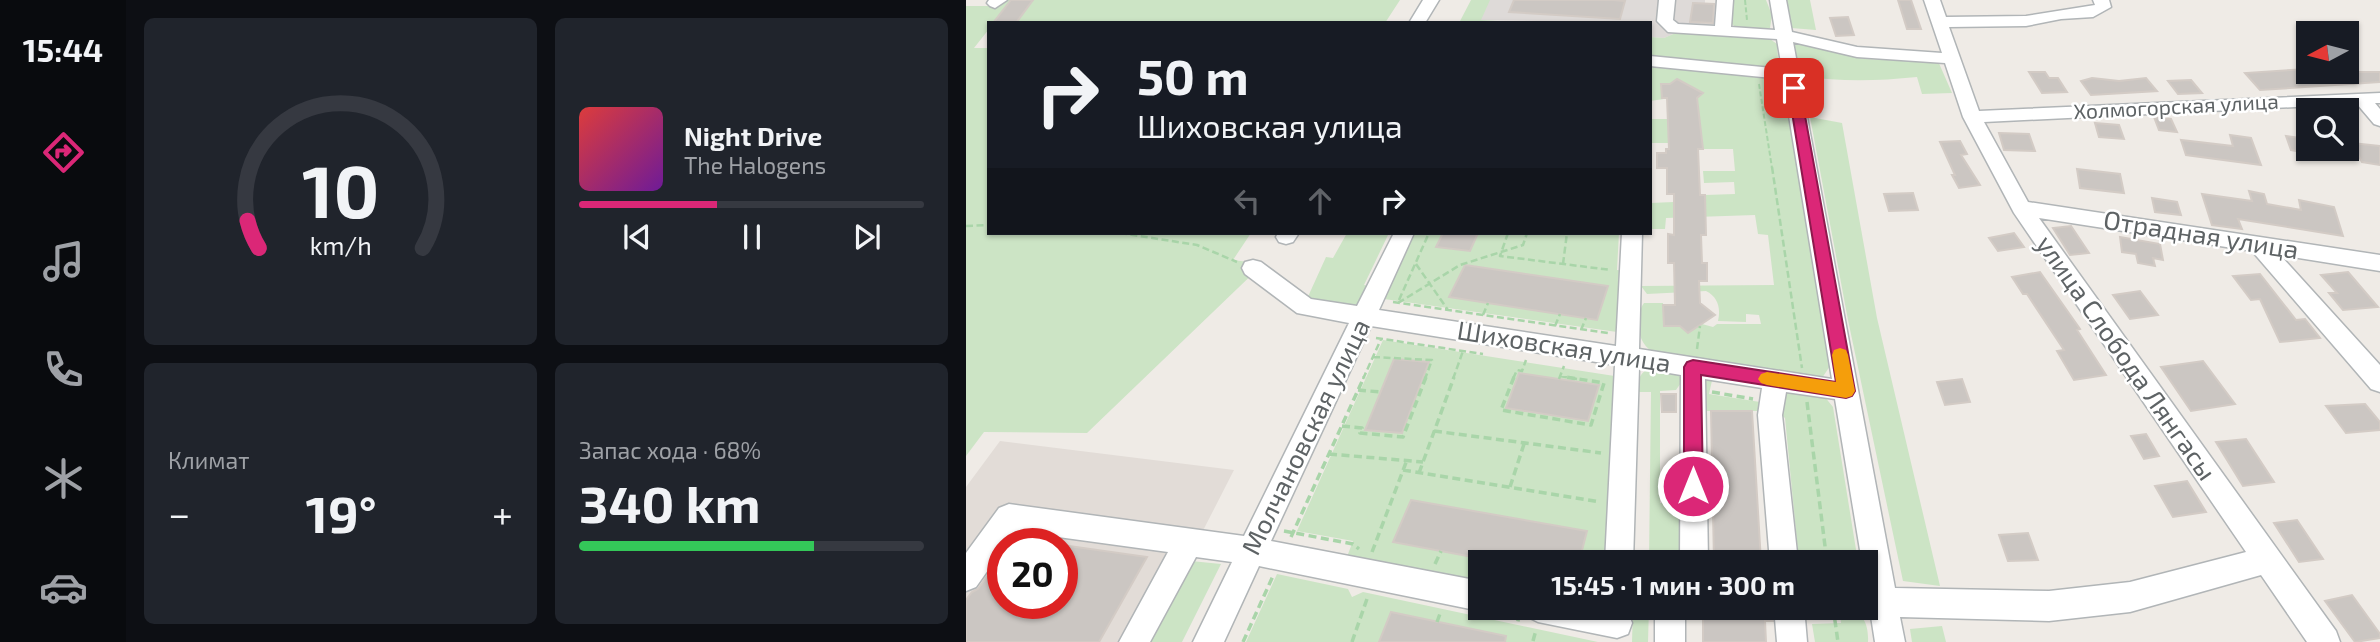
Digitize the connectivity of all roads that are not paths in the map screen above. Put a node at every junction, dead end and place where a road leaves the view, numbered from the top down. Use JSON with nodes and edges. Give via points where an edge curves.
{"nodes":[{"id":1,"x":1431,"y":0,"type":"edge"},
{"id":2,"x":1667,"y":0,"type":"edge"},
{"id":3,"x":1725,"y":0,"type":"edge"},
{"id":4,"x":1778,"y":0,"type":"edge"},
{"id":5,"x":1932,"y":0,"type":"edge"},
{"id":6,"x":2101,"y":0,"type":"edge"},
{"id":7,"x":1418,"y":21,"type":"edge"},
{"id":8,"x":1940,"y":22,"type":"junction"},
{"id":9,"x":1723,"y":32,"type":"junction"},
{"id":10,"x":1784,"y":35,"type":"junction"},
{"id":11,"x":1953,"y":59,"type":"junction"},
{"id":12,"x":1652,"y":61,"type":"edge"},
{"id":13,"x":1791,"y":75,"type":"junction"},
{"id":14,"x":2371,"y":99,"type":"edge"},
{"id":15,"x":1972,"y":117,"type":"junction"},
{"id":16,"x":2380,"y":120,"type":"edge"},
{"id":17,"x":2021,"y":208,"type":"junction"},
{"id":18,"x":1403,"y":235,"type":"edge"},
{"id":19,"x":1632,"y":235,"type":"edge"},
{"id":20,"x":2257,"y":243,"type":"junction"},
{"id":21,"x":2380,"y":263,"type":"edge"},
{"id":22,"x":1253,"y":268,"type":"road end"},
{"id":23,"x":1378,"y":306,"type":"junction"},
{"id":24,"x":1627,"y":358,"type":"junction"},
{"id":25,"x":1694,"y":363,"type":"junction"},
{"id":26,"x":1774,"y":380,"type":"junction"},
{"id":27,"x":2380,"y":382,"type":"edge"},
{"id":28,"x":1846,"y":391,"type":"junction"},
{"id":29,"x":1189,"y":542,"type":"junction"},
{"id":30,"x":1619,"y":550,"type":"edge"},
{"id":31,"x":1693,"y":550,"type":"edge"},
{"id":32,"x":1783,"y":550,"type":"edge"},
{"id":33,"x":1871,"y":550,"type":"edge"},
{"id":34,"x":1252,"y":551,"type":"junction"},
{"id":35,"x":2267,"y":560,"type":"junction"},
{"id":36,"x":966,"y":577,"type":"edge"},
{"id":37,"x":1878,"y":592,"type":"edge"},
{"id":38,"x":1468,"y":594,"type":"edge"},
{"id":39,"x":1878,"y":596,"type":"edge"},
{"id":40,"x":1578,"y":620,"type":"edge"},
{"id":41,"x":1670,"y":620,"type":"edge"},
{"id":42,"x":1790,"y":620,"type":"edge"},
{"id":43,"x":1617,"y":624,"type":"edge"},
{"id":44,"x":1134,"y":642,"type":"edge"},
{"id":45,"x":1208,"y":642,"type":"edge"},
{"id":46,"x":1670,"y":642,"type":"edge"},
{"id":47,"x":1792,"y":642,"type":"edge"},
{"id":48,"x":1890,"y":642,"type":"edge"},
{"id":49,"x":2325,"y":642,"type":"edge"}],
"edges":[{"from":1,"to":7,"type":"street"},
{"from":2,"to":9,"type":"street","via":[[1665,21],[1674,29]]},
{"from":3,"to":9,"type":"street"},
{"from":4,"to":10,"type":"street"},
{"from":5,"to":8,"type":"street","name":"улица Слобода Лянгасы"},
{"from":6,"to":8,"type":"street","via":[[2103,7],[2093,12],[2026,21]]},
{"from":8,"to":11,"type":"street","name":"улица Слобода Лянгасы"},
{"from":9,"to":10,"type":"street"},
{"from":10,"to":11,"type":"lane","via":[[1857,52]]},
{"from":10,"to":13,"type":"street"},
{"from":11,"to":15,"type":"street","name":"улица Слобода Лянгасы"},
{"from":12,"to":13,"type":"street"},
{"from":13,"to":28,"type":"street"},
{"from":14,"to":15,"type":"street","name":"Холмогорская улица"},
{"from":14,"to":16,"type":"street"},
{"from":15,"to":17,"type":"street","name":"улица Слобода Лянгасы"},
{"from":17,"to":20,"type":"street","name":"Отрадная улица"},
{"from":17,"to":35,"type":"street","name":"улица Слобода Лянгасы"},
{"from":18,"to":23,"type":"street","name":"Молчановская улица"},
{"from":19,"to":24,"type":"street"},
{"from":20,"to":21,"type":"street","name":"Отрадная улица"},
{"from":20,"to":27,"type":"street"},
{"from":22,"to":23,"type":"street","name":"Шиховская улица","via":[[1305,307]]},
{"from":23,"to":24,"type":"street","name":"Шиховская улица"},
{"from":23,"to":34,"type":"street","name":"Молчановская улица"},
{"from":24,"to":25,"type":"street","name":"Шиховская улица"},
{"from":24,"to":30,"type":"street"},
{"from":25,"to":26,"type":"street","name":"Шиховская улица"},
{"from":25,"to":31,"type":"street"},
{"from":26,"to":28,"type":"street","name":"Шиховская улица"},
{"from":26,"to":32,"type":"street","via":[[1770,415]]},
{"from":28,"to":33,"type":"street"},
{"from":29,"to":34,"type":"street"},
{"from":29,"to":36,"type":"street","via":[[1009,517]]},
{"from":29,"to":44,"type":"street"},
{"from":34,"to":38,"type":"lane"},
{"from":34,"to":45,"type":"street","name":"Молчановская улица"},
{"from":35,"to":37,"type":"street","via":[[2130,597],[2049,606]]},
{"from":35,"to":49,"type":"street","name":"улица Слобода Лянгасы"},
{"from":39,"to":48,"type":"street"},
{"from":40,"to":43,"type":"street"},
{"from":41,"to":46,"type":"street"},
{"from":42,"to":47,"type":"street"}]}
